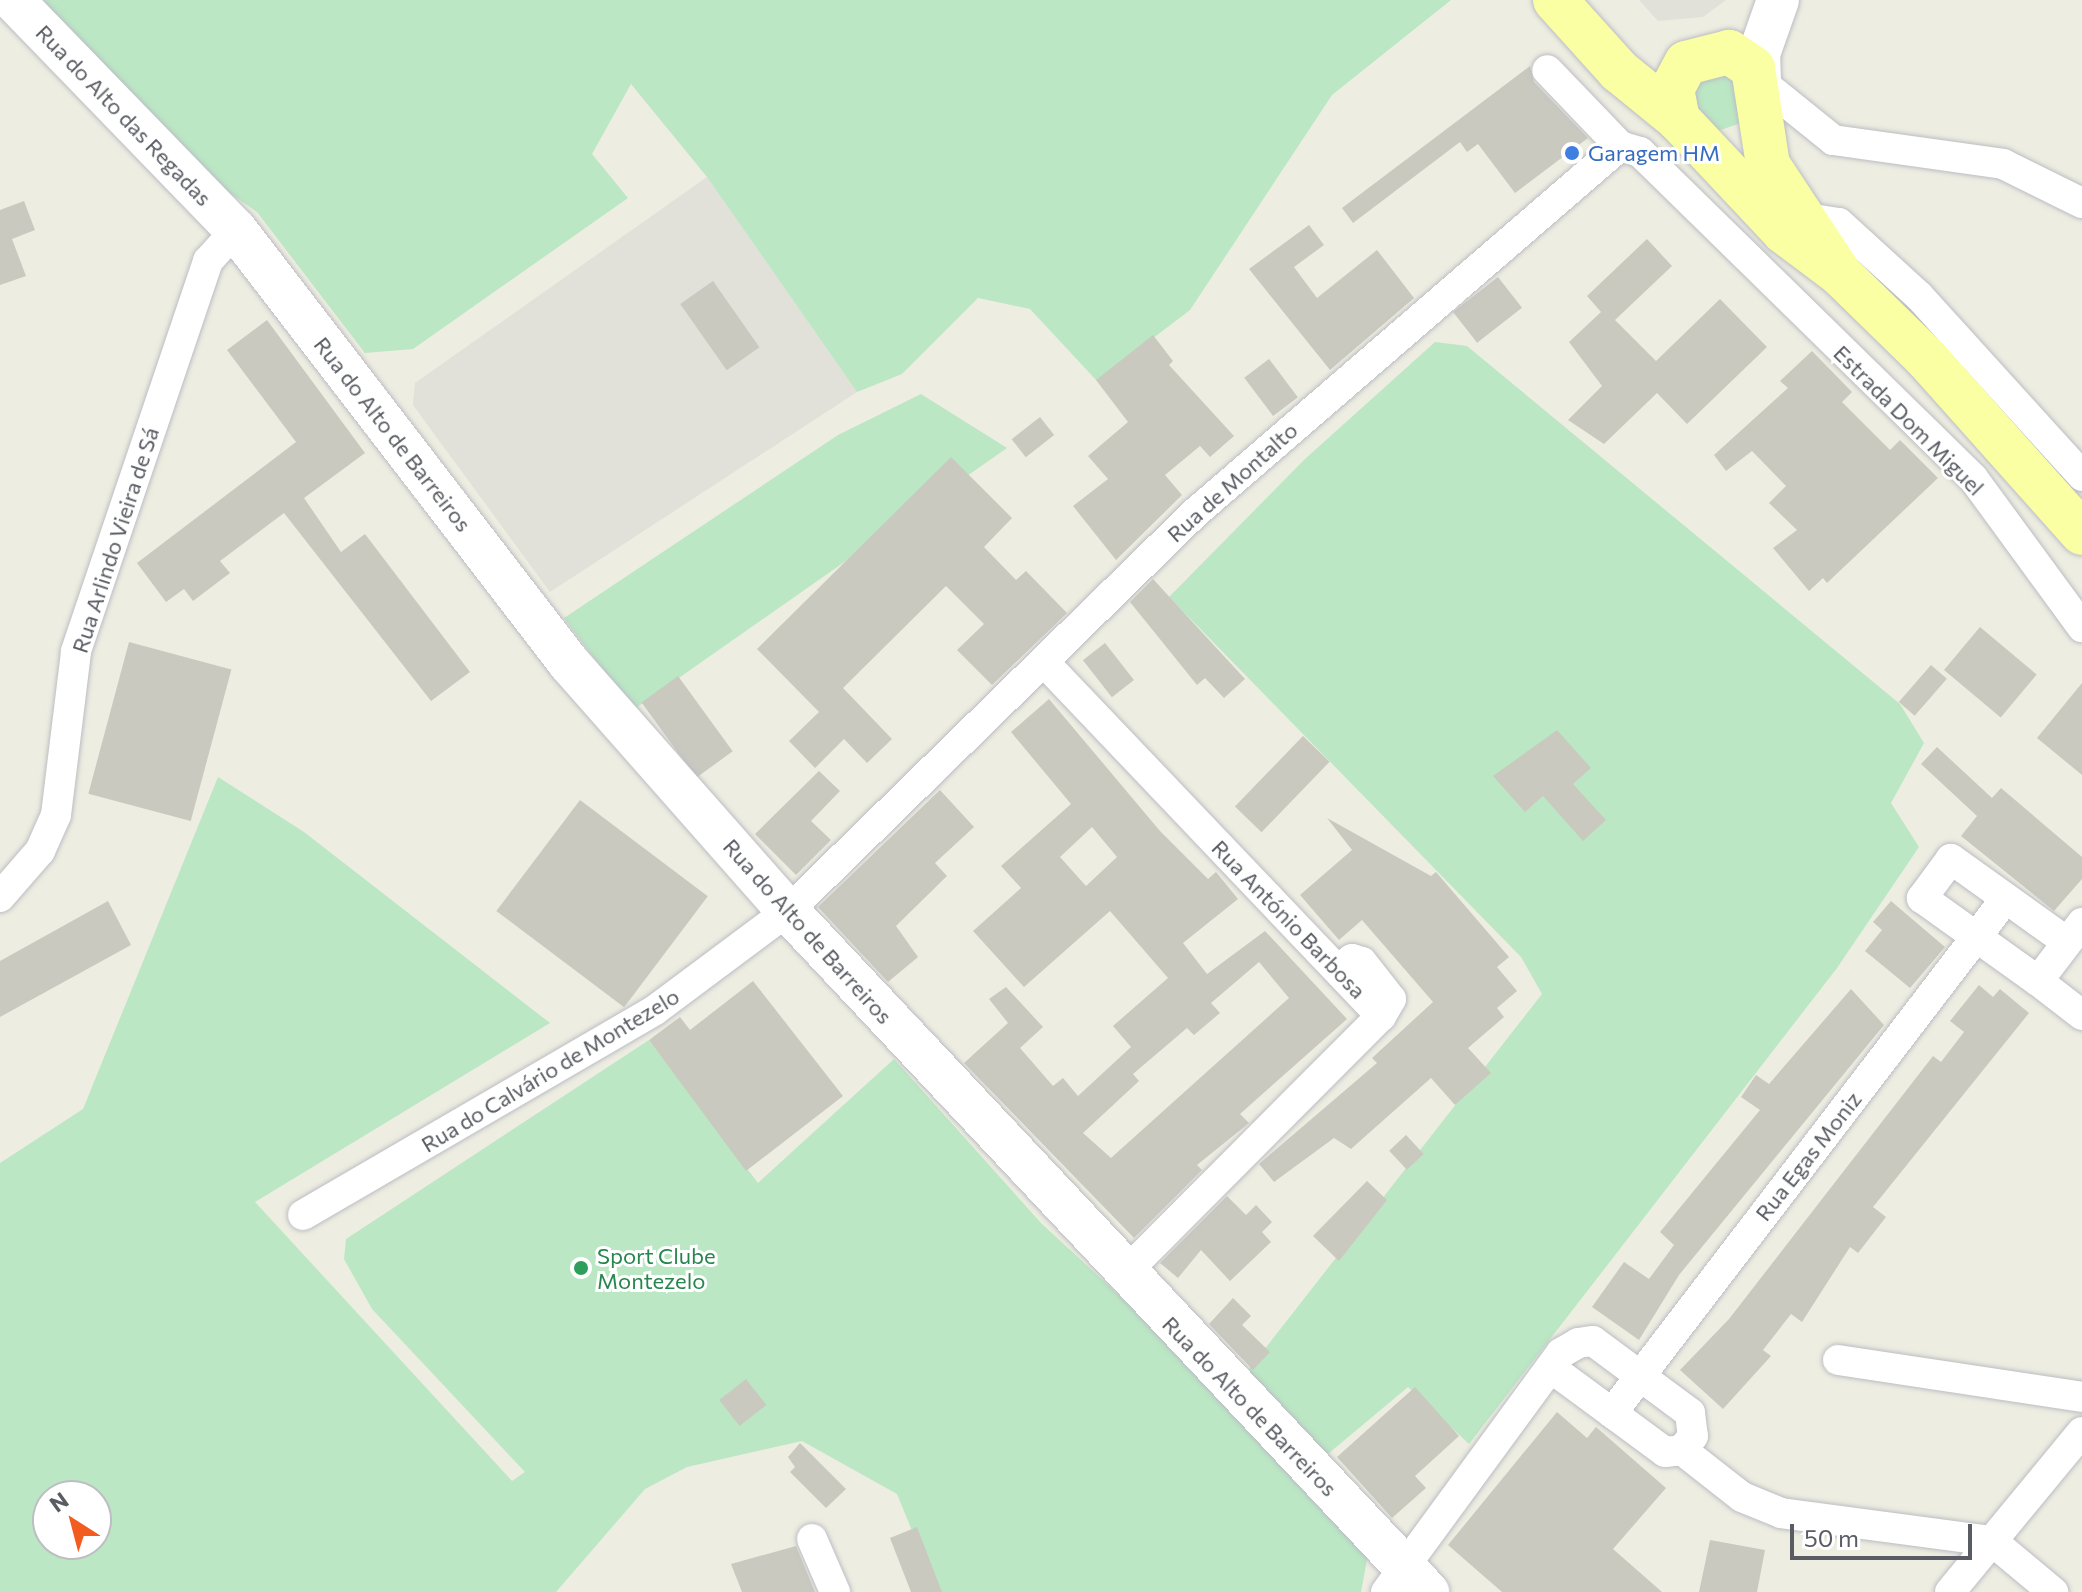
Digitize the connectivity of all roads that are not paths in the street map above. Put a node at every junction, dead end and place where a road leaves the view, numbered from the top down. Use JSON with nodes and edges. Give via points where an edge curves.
{"nodes":[{"id":1,"x":13,"y":0,"type":"edge"},
{"id":2,"x":1555,"y":0,"type":"edge"},
{"id":3,"x":1778,"y":0,"type":"edge"},
{"id":4,"x":1594,"y":38,"type":"junction"},
{"id":5,"x":1706,"y":53,"type":"junction"},
{"id":6,"x":1547,"y":70,"type":"dead end"},
{"id":7,"x":1772,"y":101,"type":"junction"},
{"id":8,"x":1689,"y":129,"type":"junction"},
{"id":9,"x":1620,"y":146,"type":"junction"},
{"id":10,"x":2082,"y":203,"type":"edge"},
{"id":11,"x":1792,"y":224,"type":"junction"},
{"id":12,"x":236,"y":230,"type":"junction"},
{"id":13,"x":1752,"y":263,"type":"junction"},
{"id":14,"x":2082,"y":476,"type":"edge"},
{"id":15,"x":2082,"y":533,"type":"edge"},
{"id":16,"x":2082,"y":627,"type":"edge"},
{"id":17,"x":1044,"y":662,"type":"junction"},
{"id":18,"x":0,"y":897,"type":"edge"},
{"id":19,"x":2006,"y":898,"type":"junction"},
{"id":20,"x":788,"y":911,"type":"junction"},
{"id":21,"x":2074,"y":933,"type":"edge"},
{"id":22,"x":1976,"y":937,"type":"junction"},
{"id":23,"x":2038,"y":981,"type":"junction"},
{"id":24,"x":2082,"y":1015,"type":"edge"},
{"id":25,"x":303,"y":1215,"type":"dead end"},
{"id":26,"x":1124,"y":1274,"type":"junction"},
{"id":27,"x":1838,"y":1360,"type":"dead end"},
{"id":28,"x":1551,"y":1368,"type":"junction"},
{"id":29,"x":1640,"y":1374,"type":"junction"},
{"id":30,"x":2082,"y":1397,"type":"edge"},
{"id":31,"x":1612,"y":1413,"type":"junction"},
{"id":32,"x":2082,"y":1432,"type":"edge"},
{"id":33,"x":1682,"y":1450,"type":"junction"},
{"id":34,"x":812,"y":1539,"type":"dead end"},
{"id":35,"x":1992,"y":1541,"type":"junction"},
{"id":36,"x":1406,"y":1584,"type":"edge"},
{"id":37,"x":835,"y":1592,"type":"edge"},
{"id":38,"x":1950,"y":1592,"type":"edge"},
{"id":39,"x":2053,"y":1592,"type":"edge"}],
"edges":[{"from":1,"to":12,"type":"street","name":"Rua do Alto das Regadas"},
{"from":2,"to":4,"type":"main road"},
{"from":3,"to":5,"type":"street"},
{"from":3,"to":7,"type":"street","via":[[1759,54]]},
{"from":4,"to":5,"type":"main road","via":[[1644,54]]},
{"from":4,"to":8,"type":"main road","via":[[1619,71]]},
{"from":5,"to":7,"type":"main road","via":[[1742,58]]},
{"from":5,"to":8,"type":"main road","via":[[1677,75]]},
{"from":6,"to":9,"type":"street"},
{"from":7,"to":8,"type":"main road","via":[[1730,140]]},
{"from":7,"to":10,"type":"street","via":[[1833,140],[2003,164]]},
{"from":7,"to":11,"type":"main road","via":[[1768,165]]},
{"from":8,"to":11,"type":"main road"},
{"from":9,"to":13,"type":"street","name":"Estrada Dom Miguel","via":[[1640,152]]},
{"from":9,"to":17,"type":"street","name":"Rua de Montalto","via":[[1195,513]]},
{"from":11,"to":13,"type":"street"},
{"from":11,"to":14,"type":"street","via":[[1839,223],[1919,296]]},
{"from":11,"to":15,"type":"main road","via":[[1979,414]]},
{"from":12,"to":18,"type":"street","name":"Rua Arlindo Vieira de Sá","via":[[208,261],[76,651],[56,815],[40,851]]},
{"from":12,"to":20,"type":"street","name":"Rua do Alto de Barreiros","via":[[569,663]]},
{"from":13,"to":16,"type":"street","name":"Estrada Dom Miguel","via":[[1973,478]]},
{"from":17,"to":20,"type":"street","name":"Rua de Montalto"},
{"from":17,"to":26,"type":"street","name":"Rua António Barbosa","via":[[1381,1016]]},
{"from":19,"to":21,"type":"street"},
{"from":19,"to":22,"type":"street","name":"Rua Egas Moniz"},
{"from":19,"to":22,"type":"street","via":[[1951,859],[1922,898]]},
{"from":20,"to":25,"type":"street","name":"Rua do Calvário de Montezelo","via":[[655,1010]]},
{"from":20,"to":26,"type":"street","name":"Rua do Alto de Barreiros"},
{"from":21,"to":23,"type":"street"},
{"from":22,"to":23,"type":"street"},
{"from":22,"to":29,"type":"street","name":"Rua Egas Moniz"},
{"from":23,"to":24,"type":"street"},
{"from":26,"to":36,"type":"street","name":"Rua do Alto de Barreiros"},
{"from":27,"to":30,"type":"street"},
{"from":28,"to":29,"type":"street","via":[[1561,1353],[1593,1341]]},
{"from":28,"to":31,"type":"street"},
{"from":28,"to":36,"type":"street"},
{"from":29,"to":31,"type":"street","name":"Rua Egas Moniz"},
{"from":29,"to":33,"type":"street","via":[[1690,1413],[1693,1436]]},
{"from":31,"to":33,"type":"street","via":[[1665,1452]]},
{"from":32,"to":35,"type":"street"},
{"from":33,"to":35,"type":"street","via":[[1742,1497],[1781,1513]]},
{"from":34,"to":37,"type":"street"},
{"from":35,"to":38,"type":"street"},
{"from":35,"to":39,"type":"street"}]}
